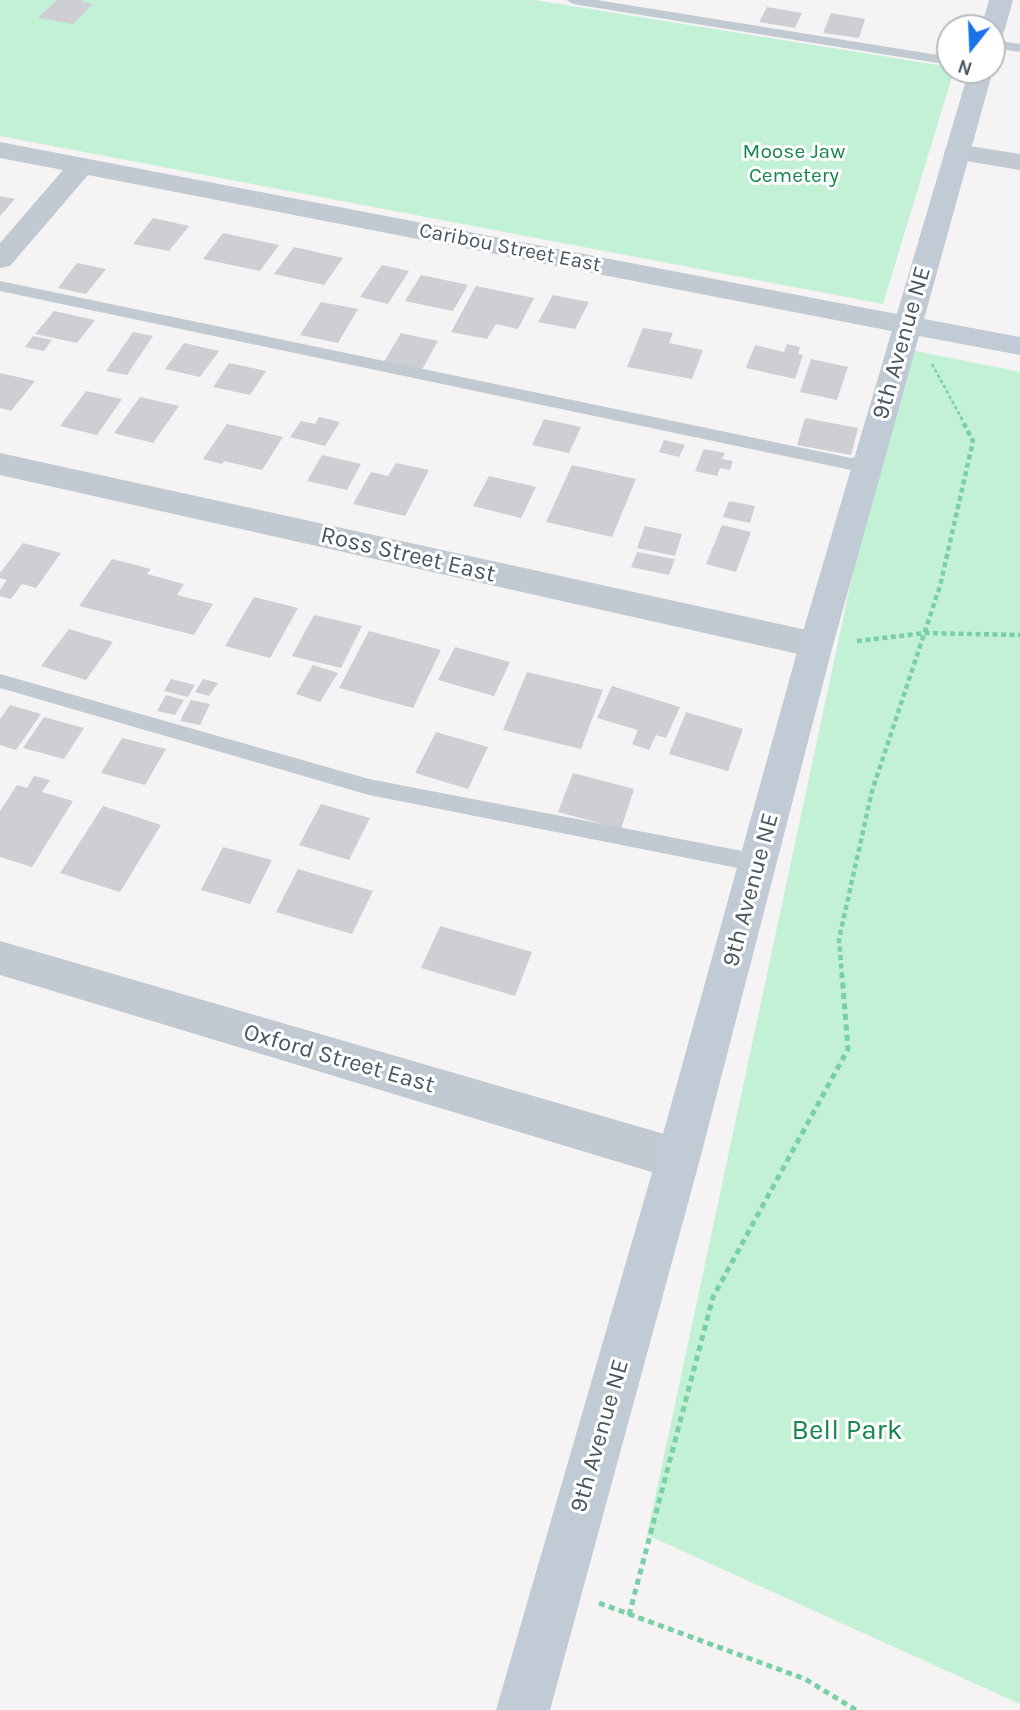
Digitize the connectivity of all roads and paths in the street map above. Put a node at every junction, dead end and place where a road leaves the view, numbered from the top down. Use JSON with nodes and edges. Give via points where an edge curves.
{"nodes":[{"id":1,"x":573,"y":0,"type":"edge"},
{"id":2,"x":936,"y":59,"type":"edge"},
{"id":3,"x":977,"y":84,"type":"edge"},
{"id":4,"x":0,"y":150,"type":"edge"},
{"id":5,"x":957,"y":152,"type":"junction"},
{"id":6,"x":1020,"y":162,"type":"edge"},
{"id":7,"x":81,"y":166,"type":"junction"},
{"id":8,"x":0,"y":260,"type":"edge"},
{"id":9,"x":0,"y":286,"type":"edge"},
{"id":10,"x":907,"y":325,"type":"junction"},
{"id":11,"x":1020,"y":346,"type":"edge"},
{"id":12,"x":868,"y":462,"type":"junction"},
{"id":13,"x":0,"y":464,"type":"edge"},
{"id":14,"x":925,"y":633,"type":"junction"},
{"id":15,"x":1020,"y":635,"type":"edge"},
{"id":16,"x":816,"y":645,"type":"junction"},
{"id":17,"x":0,"y":681,"type":"edge"},
{"id":18,"x":758,"y":863,"type":"junction"},
{"id":19,"x":0,"y":958,"type":"edge"},
{"id":20,"x":678,"y":1159,"type":"junction"},
{"id":21,"x":557,"y":1588,"type":"junction"},
{"id":22,"x":629,"y":1615,"type":"junction"},
{"id":23,"x":523,"y":1710,"type":"edge"},
{"id":24,"x":856,"y":1710,"type":"edge"}],
"edges":[{"from":1,"to":2,"type":"lane"},
{"from":3,"to":5,"type":"street","name":"9th Avenue NE"},
{"from":4,"to":7,"type":"street","name":"Caribou Street East"},
{"from":5,"to":6,"type":"street"},
{"from":5,"to":10,"type":"street","name":"9th Avenue NE"},
{"from":7,"to":8,"type":"street"},
{"from":7,"to":10,"type":"street","name":"Caribou Street East"},
{"from":9,"to":12,"type":"lane","via":[[851,464]]},
{"from":10,"to":11,"type":"street","name":"Caribou Street East"},
{"from":10,"to":12,"type":"street","name":"9th Avenue NE"},
{"from":10,"to":14,"type":"path","via":[[941,376],[973,441]]},
{"from":12,"to":16,"type":"street","name":"9th Avenue NE"},
{"from":13,"to":16,"type":"street","name":"Ross Street East"},
{"from":14,"to":15,"type":"path"},
{"from":14,"to":16,"type":"path"},
{"from":14,"to":22,"type":"path","via":[[872,791],[839,939],[848,1049],[713,1297]]},
{"from":16,"to":18,"type":"street","name":"9th Avenue NE"},
{"from":17,"to":18,"type":"lane","via":[[369,787]]},
{"from":18,"to":20,"type":"street","name":"9th Avenue NE"},
{"from":19,"to":20,"type":"street","name":"Oxford Street East"},
{"from":20,"to":21,"type":"street","name":"9th Avenue NE"},
{"from":21,"to":22,"type":"path"},
{"from":21,"to":23,"type":"street","name":"9th Avenue NE"},
{"from":22,"to":24,"type":"path","via":[[805,1679]]}]}
